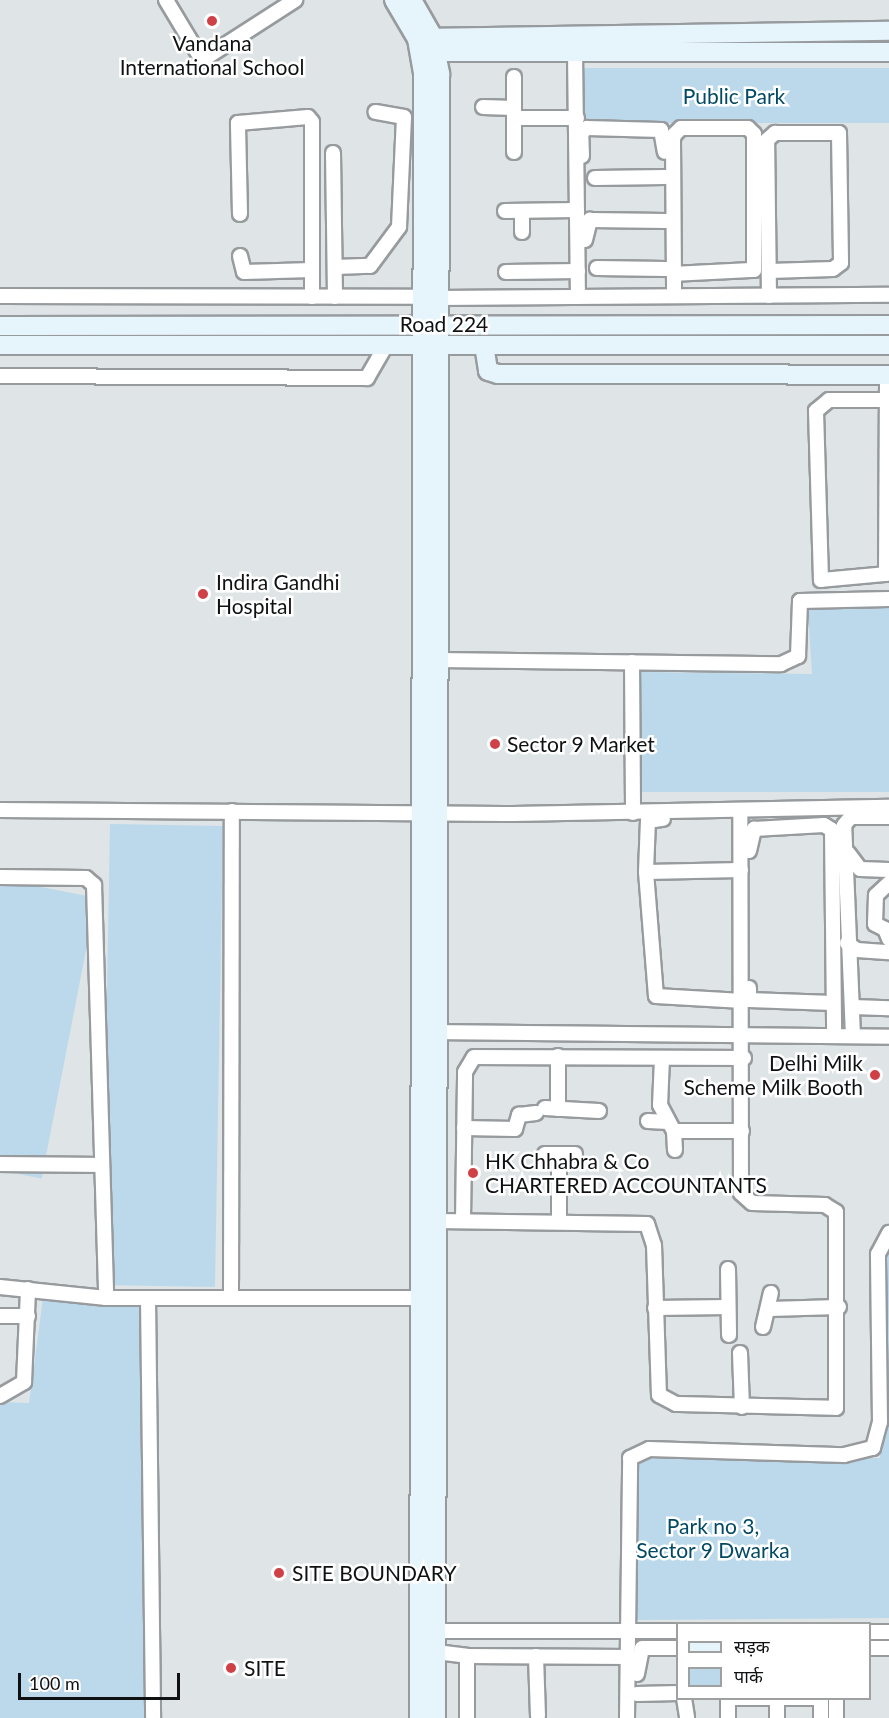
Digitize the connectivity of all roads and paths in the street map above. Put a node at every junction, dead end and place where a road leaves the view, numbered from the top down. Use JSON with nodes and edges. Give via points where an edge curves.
{"nodes":[{"id":1,"x":166,"y":0,"type":"edge"},
{"id":2,"x":295,"y":0,"type":"edge"},
{"id":3,"x":394,"y":0,"type":"edge"},
{"id":4,"x":412,"y":0,"type":"edge"},
{"id":5,"x":889,"y":32,"type":"edge"},
{"id":6,"x":427,"y":44,"type":"junction"},
{"id":7,"x":889,"y":52,"type":"edge"},
{"id":8,"x":575,"y":53,"type":"junction"},
{"id":9,"x":514,"y":77,"type":"dead end"},
{"id":10,"x":483,"y":107,"type":"dead end"},
{"id":11,"x":375,"y":112,"type":"dead end"},
{"id":12,"x":514,"y":113,"type":"junction"},
{"id":13,"x":577,"y":118,"type":"junction"},
{"id":14,"x":514,"y":152,"type":"dead end"},
{"id":15,"x":582,"y":156,"type":"dead end"},
{"id":16,"x":348,"y":163,"type":"dead end"},
{"id":17,"x":665,"y":177,"type":"junction"},
{"id":18,"x":595,"y":178,"type":"dead end"},
{"id":19,"x":577,"y":210,"type":"junction"},
{"id":20,"x":505,"y":211,"type":"dead end"},
{"id":21,"x":522,"y":212,"type":"junction"},
{"id":22,"x":240,"y":214,"type":"dead end"},
{"id":23,"x":666,"y":221,"type":"junction"},
{"id":24,"x":522,"y":232,"type":"dead end"},
{"id":25,"x":240,"y":256,"type":"dead end"},
{"id":26,"x":584,"y":257,"type":"dead end"},
{"id":27,"x":335,"y":267,"type":"junction"},
{"id":28,"x":597,"y":268,"type":"dead end"},
{"id":29,"x":312,"y":270,"type":"junction"},
{"id":30,"x":578,"y":271,"type":"junction"},
{"id":31,"x":769,"y":271,"type":"junction"},
{"id":32,"x":506,"y":272,"type":"dead end"},
{"id":33,"x":670,"y":272,"type":"junction"},
{"id":34,"x":889,"y":295,"type":"edge"},
{"id":35,"x":0,"y":296,"type":"edge"},
{"id":36,"x":670,"y":296,"type":"junction"},
{"id":37,"x":769,"y":296,"type":"junction"},
{"id":38,"x":312,"y":297,"type":"junction"},
{"id":39,"x":335,"y":297,"type":"junction"},
{"id":40,"x":430,"y":297,"type":"junction"},
{"id":41,"x":578,"y":297,"type":"junction"},
{"id":42,"x":430,"y":324,"type":"junction"},
{"id":43,"x":889,"y":325,"type":"edge"},
{"id":44,"x":0,"y":326,"type":"edge"},
{"id":45,"x":0,"y":345,"type":"edge"},
{"id":46,"x":386,"y":345,"type":"junction"},
{"id":47,"x":429,"y":345,"type":"junction"},
{"id":48,"x":484,"y":345,"type":"junction"},
{"id":49,"x":889,"y":345,"type":"edge"},
{"id":50,"x":888,"y":375,"type":"edge"},
{"id":51,"x":0,"y":376,"type":"edge"},
{"id":52,"x":886,"y":400,"type":"junction"},
{"id":53,"x":885,"y":576,"type":"junction"},
{"id":54,"x":888,"y":599,"type":"edge"},
{"id":55,"x":438,"y":660,"type":"junction"},
{"id":56,"x":632,"y":662,"type":"junction"},
{"id":57,"x":889,"y":807,"type":"edge"},
{"id":58,"x":832,"y":808,"type":"junction"},
{"id":59,"x":0,"y":810,"type":"edge"},
{"id":60,"x":232,"y":811,"type":"junction"},
{"id":61,"x":430,"y":812,"type":"junction"},
{"id":62,"x":633,"y":813,"type":"junction"},
{"id":63,"x":740,"y":816,"type":"junction"},
{"id":64,"x":889,"y":817,"type":"edge"},
{"id":65,"x":830,"y":826,"type":"junction"},
{"id":66,"x":846,"y":853,"type":"junction"},
{"id":67,"x":741,"y":870,"type":"junction"},
{"id":68,"x":889,"y":871,"type":"edge"},
{"id":69,"x":646,"y":872,"type":"junction"},
{"id":70,"x":0,"y":877,"type":"edge"},
{"id":71,"x":889,"y":883,"type":"edge"},
{"id":72,"x":889,"y":939,"type":"edge"},
{"id":73,"x":852,"y":946,"type":"junction"},
{"id":74,"x":889,"y":952,"type":"edge"},
{"id":75,"x":743,"y":1001,"type":"junction"},
{"id":76,"x":833,"y":1003,"type":"junction"},
{"id":77,"x":853,"y":1007,"type":"junction"},
{"id":78,"x":889,"y":1008,"type":"edge"},
{"id":79,"x":437,"y":1032,"type":"junction"},
{"id":80,"x":744,"y":1034,"type":"junction"},
{"id":81,"x":834,"y":1036,"type":"junction"},
{"id":82,"x":852,"y":1036,"type":"junction"},
{"id":83,"x":889,"y":1037,"type":"edge"},
{"id":84,"x":558,"y":1056,"type":"junction"},
{"id":85,"x":662,"y":1058,"type":"junction"},
{"id":86,"x":744,"y":1058,"type":"junction"},
{"id":87,"x":546,"y":1110,"type":"junction"},
{"id":88,"x":599,"y":1111,"type":"dead end"},
{"id":89,"x":648,"y":1121,"type":"dead end"},
{"id":90,"x":671,"y":1126,"type":"junction"},
{"id":91,"x":464,"y":1128,"type":"junction"},
{"id":92,"x":742,"y":1131,"type":"junction"},
{"id":93,"x":675,"y":1150,"type":"dead end"},
{"id":94,"x":575,"y":1154,"type":"dead end"},
{"id":95,"x":0,"y":1164,"type":"edge"},
{"id":96,"x":99,"y":1165,"type":"junction"},
{"id":97,"x":559,"y":1220,"type":"junction"},
{"id":98,"x":437,"y":1221,"type":"junction"},
{"id":99,"x":463,"y":1221,"type":"junction"},
{"id":100,"x":889,"y":1233,"type":"edge"},
{"id":101,"x":728,"y":1269,"type":"dead end"},
{"id":102,"x":0,"y":1287,"type":"edge"},
{"id":103,"x":28,"y":1289,"type":"junction"},
{"id":104,"x":771,"y":1293,"type":"dead end"},
{"id":105,"x":106,"y":1298,"type":"junction"},
{"id":106,"x":148,"y":1298,"type":"junction"},
{"id":107,"x":231,"y":1298,"type":"junction"},
{"id":108,"x":420,"y":1298,"type":"junction"},
{"id":109,"x":728,"y":1307,"type":"junction"},
{"id":110,"x":839,"y":1307,"type":"junction"},
{"id":111,"x":655,"y":1308,"type":"junction"},
{"id":112,"x":769,"y":1310,"type":"junction"},
{"id":113,"x":0,"y":1316,"type":"edge"},
{"id":114,"x":28,"y":1316,"type":"junction"},
{"id":115,"x":763,"y":1327,"type":"dead end"},
{"id":116,"x":729,"y":1335,"type":"dead end"},
{"id":117,"x":740,"y":1353,"type":"dead end"},
{"id":118,"x":0,"y":1396,"type":"edge"},
{"id":119,"x":742,"y":1407,"type":"junction"},
{"id":120,"x":436,"y":1631,"type":"junction"},
{"id":121,"x":628,"y":1631,"type":"junction"},
{"id":122,"x":676,"y":1631,"type":"edge"},
{"id":123,"x":871,"y":1632,"type":"edge"},
{"id":124,"x":889,"y":1632,"type":"edge"},
{"id":125,"x":676,"y":1648,"type":"edge"},
{"id":126,"x":871,"y":1648,"type":"edge"},
{"id":127,"x":889,"y":1648,"type":"edge"},
{"id":128,"x":436,"y":1652,"type":"junction"},
{"id":129,"x":467,"y":1656,"type":"junction"},
{"id":130,"x":540,"y":1656,"type":"junction"},
{"id":131,"x":628,"y":1657,"type":"junction"},
{"id":132,"x":637,"y":1694,"type":"junction"},
{"id":133,"x":730,"y":1700,"type":"edge"},
{"id":134,"x":777,"y":1700,"type":"edge"},
{"id":135,"x":821,"y":1700,"type":"edge"},
{"id":136,"x":836,"y":1700,"type":"edge"},
{"id":137,"x":687,"y":1704,"type":"edge"},
{"id":138,"x":541,"y":1715,"type":"dead end"},
{"id":139,"x":153,"y":1718,"type":"edge"},
{"id":140,"x":419,"y":1718,"type":"edge"},
{"id":141,"x":436,"y":1718,"type":"edge"},
{"id":142,"x":467,"y":1718,"type":"edge"},
{"id":143,"x":627,"y":1718,"type":"edge"},
{"id":144,"x":636,"y":1718,"type":"edge"},
{"id":145,"x":728,"y":1718,"type":"edge"},
{"id":146,"x":777,"y":1718,"type":"edge"},
{"id":147,"x":821,"y":1718,"type":"edge"},
{"id":148,"x":836,"y":1718,"type":"edge"}],
"edges":[{"from":1,"to":2,"type":"street","via":[[202,60]]},
{"from":3,"to":6,"type":"street"},
{"from":4,"to":6,"type":"street"},
{"from":5,"to":6,"type":"street"},
{"from":6,"to":8,"type":"street"},
{"from":6,"to":40,"type":"street"},
{"from":7,"to":8,"type":"street"},
{"from":8,"to":13,"type":"street"},
{"from":9,"to":12,"type":"street"},
{"from":10,"to":12,"type":"street"},
{"from":11,"to":27,"type":"street","via":[[404,117],[399,227],[370,266]]},
{"from":12,"to":13,"type":"street"},
{"from":12,"to":14,"type":"street"},
{"from":13,"to":19,"type":"street"},
{"from":15,"to":17,"type":"street","via":[[584,129],[661,130]]},
{"from":16,"to":27,"type":"street","via":[[333,158]]},
{"from":17,"to":18,"type":"street"},
{"from":17,"to":23,"type":"street"},
{"from":19,"to":21,"type":"street"},
{"from":19,"to":30,"type":"street"},
{"from":20,"to":21,"type":"street"},
{"from":21,"to":24,"type":"street"},
{"from":22,"to":29,"type":"street","via":[[238,123],[308,117],[312,122]]},
{"from":23,"to":26,"type":"street","via":[[590,220]]},
{"from":23,"to":33,"type":"street"},
{"from":25,"to":29,"type":"street","via":[[244,272]]},
{"from":27,"to":39,"type":"street"},
{"from":28,"to":33,"type":"street"},
{"from":29,"to":38,"type":"street"},
{"from":30,"to":32,"type":"street"},
{"from":30,"to":41,"type":"street"},
{"from":31,"to":31,"type":"street","via":[[833,269],[841,263],[839,133],[768,137]]},
{"from":31,"to":37,"type":"street"},
{"from":33,"to":33,"type":"street","via":[[754,270],[754,134],[748,128],[681,128],[674,135]]},
{"from":33,"to":36,"type":"street"},
{"from":34,"to":37,"type":"street"},
{"from":35,"to":38,"type":"street"},
{"from":36,"to":37,"type":"street"},
{"from":36,"to":41,"type":"street"},
{"from":38,"to":39,"type":"street"},
{"from":39,"to":40,"type":"street"},
{"from":40,"to":41,"type":"street"},
{"from":40,"to":42,"type":"street"},
{"from":42,"to":43,"type":"street","name":"Road 224"},
{"from":42,"to":44,"type":"street","name":"Road 224"},
{"from":42,"to":47,"type":"street"},
{"from":45,"to":46,"type":"street","name":"Road 224"},
{"from":46,"to":47,"type":"street","name":"Road 224"},
{"from":46,"to":51,"type":"street","via":[[367,378]]},
{"from":47,"to":48,"type":"street","name":"Road 224"},
{"from":47,"to":55,"type":"street"},
{"from":47,"to":61,"type":"street"},
{"from":48,"to":49,"type":"street","name":"Road 224"},
{"from":48,"to":50,"type":"street","via":[[488,371],[498,374]]},
{"from":50,"to":52,"type":"street"},
{"from":52,"to":53,"type":"street"},
{"from":52,"to":53,"type":"street","via":[[829,400],[815,415],[819,579]]},
{"from":53,"to":54,"type":"street"},
{"from":54,"to":56,"type":"street","via":[[800,601],[798,656],[781,664]]},
{"from":55,"to":56,"type":"street"},
{"from":55,"to":61,"type":"street"},
{"from":56,"to":62,"type":"street"},
{"from":57,"to":58,"type":"street"},
{"from":58,"to":63,"type":"street"},
{"from":58,"to":65,"type":"street"},
{"from":59,"to":60,"type":"street"},
{"from":60,"to":61,"type":"street"},
{"from":60,"to":107,"type":"street"},
{"from":61,"to":62,"type":"street"},
{"from":61,"to":79,"type":"street"},
{"from":61,"to":108,"type":"street"},
{"from":62,"to":63,"type":"street"},
{"from":63,"to":67,"type":"street"},
{"from":63,"to":69,"type":"street","via":[[649,819]]},
{"from":64,"to":66,"type":"street","via":[[847,819]]},
{"from":65,"to":76,"type":"street"},
{"from":65,"to":76,"type":"street","via":[[760,828],[750,834],[749,998]]},
{"from":66,"to":68,"type":"street","via":[[860,869]]},
{"from":66,"to":73,"type":"street"},
{"from":67,"to":69,"type":"street"},
{"from":67,"to":75,"type":"street"},
{"from":69,"to":75,"type":"street","via":[[656,996]]},
{"from":70,"to":96,"type":"street","via":[[86,878],[94,885]]},
{"from":71,"to":72,"type":"street","via":[[876,895],[874,924],[884,927]]},
{"from":73,"to":74,"type":"street"},
{"from":73,"to":77,"type":"street","via":[[847,968]]},
{"from":75,"to":80,"type":"street"},
{"from":76,"to":81,"type":"street"},
{"from":77,"to":78,"type":"street"},
{"from":77,"to":82,"type":"street"},
{"from":79,"to":80,"type":"street"},
{"from":79,"to":98,"type":"street"},
{"from":80,"to":81,"type":"street"},
{"from":80,"to":86,"type":"street"},
{"from":81,"to":82,"type":"street"},
{"from":82,"to":83,"type":"street"},
{"from":84,"to":85,"type":"street"},
{"from":84,"to":87,"type":"street"},
{"from":84,"to":91,"type":"street","via":[[474,1058],[465,1072]]},
{"from":85,"to":86,"type":"street"},
{"from":85,"to":90,"type":"street","via":[[660,1105]]},
{"from":86,"to":92,"type":"street"},
{"from":87,"to":88,"type":"street"},
{"from":87,"to":91,"type":"street","via":[[519,1115],[515,1137]]},
{"from":89,"to":90,"type":"street"},
{"from":90,"to":92,"type":"street"},
{"from":90,"to":93,"type":"street"},
{"from":91,"to":99,"type":"street"},
{"from":92,"to":110,"type":"street","via":[[744,1198],[825,1205],[836,1212]]},
{"from":94,"to":97,"type":"street","via":[[552,1154]]},
{"from":95,"to":96,"type":"street"},
{"from":96,"to":105,"type":"street"},
{"from":97,"to":99,"type":"street"},
{"from":97,"to":111,"type":"street","via":[[647,1224],[654,1245]]},
{"from":98,"to":99,"type":"street"},
{"from":98,"to":120,"type":"street"},
{"from":100,"to":121,"type":"street","via":[[878,1254],[880,1422],[873,1448],[844,1455],[638,1450],[628,1472]]},
{"from":101,"to":109,"type":"street"},
{"from":102,"to":103,"type":"street"},
{"from":103,"to":105,"type":"street"},
{"from":103,"to":114,"type":"street"},
{"from":104,"to":112,"type":"street"},
{"from":105,"to":106,"type":"street"},
{"from":106,"to":107,"type":"street"},
{"from":106,"to":139,"type":"street"},
{"from":107,"to":108,"type":"street"},
{"from":108,"to":140,"type":"street"},
{"from":109,"to":111,"type":"street"},
{"from":109,"to":116,"type":"street"},
{"from":110,"to":112,"type":"street"},
{"from":110,"to":119,"type":"street","via":[[836,1408]]},
{"from":111,"to":119,"type":"street","via":[[660,1395],[676,1404]]},
{"from":112,"to":115,"type":"street"},
{"from":113,"to":114,"type":"street"},
{"from":114,"to":118,"type":"street","via":[[24,1382]]},
{"from":117,"to":119,"type":"street"},
{"from":120,"to":121,"type":"street"},
{"from":120,"to":128,"type":"street"},
{"from":121,"to":122,"type":"street"},
{"from":121,"to":131,"type":"street"},
{"from":123,"to":124,"type":"street"},
{"from":125,"to":132,"type":"street","via":[[640,1649]]},
{"from":126,"to":127,"type":"street"},
{"from":128,"to":129,"type":"street"},
{"from":128,"to":141,"type":"street"},
{"from":129,"to":130,"type":"street"},
{"from":129,"to":142,"type":"street"},
{"from":130,"to":131,"type":"street"},
{"from":130,"to":138,"type":"street"},
{"from":131,"to":143,"type":"street"},
{"from":132,"to":137,"type":"street"},
{"from":132,"to":144,"type":"street"},
{"from":133,"to":145,"type":"street"},
{"from":134,"to":146,"type":"street"},
{"from":135,"to":147,"type":"street"},
{"from":136,"to":148,"type":"street"}]}
